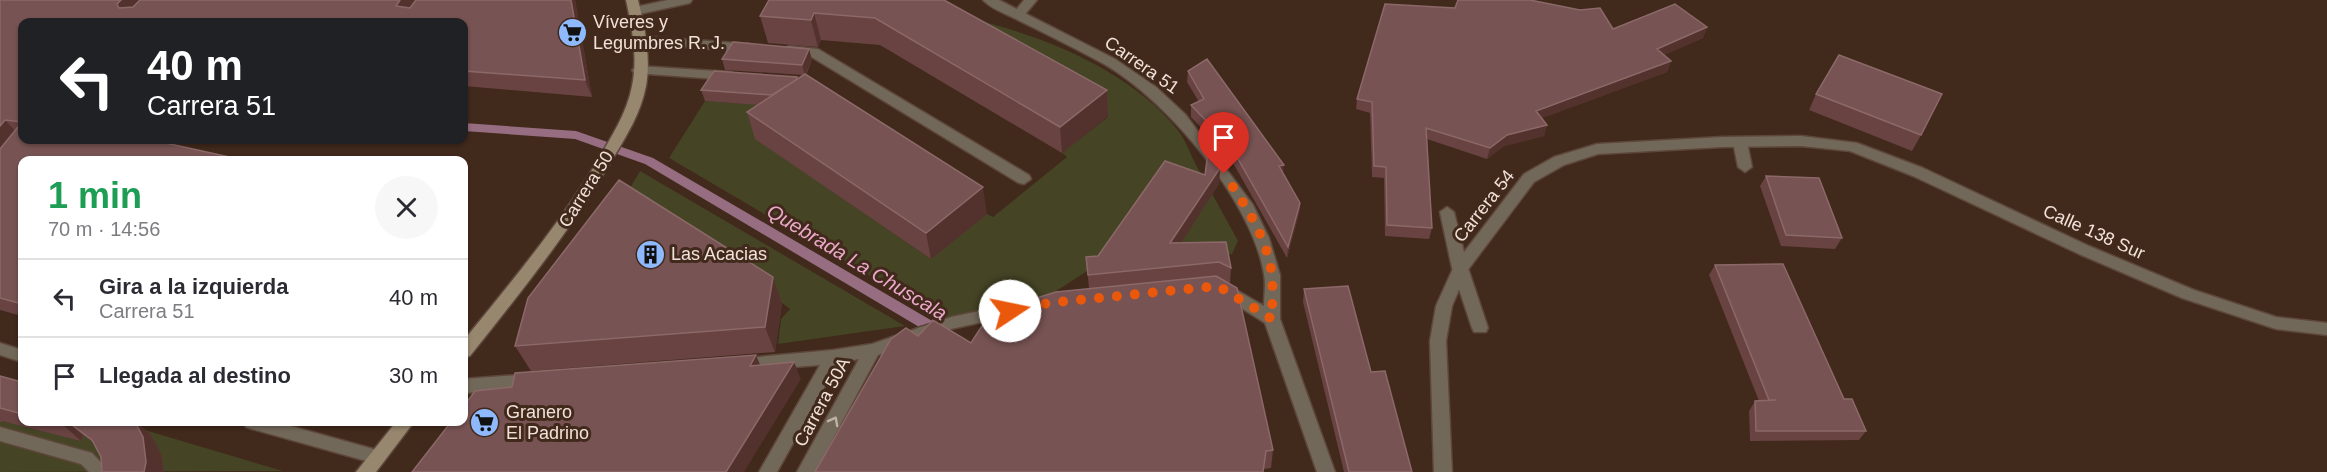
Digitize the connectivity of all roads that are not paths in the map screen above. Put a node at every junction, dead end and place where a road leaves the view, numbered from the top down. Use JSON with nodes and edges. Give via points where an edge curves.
{"nodes":[{"id":1,"x":686,"y":0,"type":"edge"},
{"id":2,"x":989,"y":0,"type":"edge"},
{"id":3,"x":1031,"y":0,"type":"edge"},
{"id":4,"x":633,"y":5,"type":"edge"},
{"id":5,"x":1018,"y":15,"type":"junction"},
{"id":6,"x":640,"y":40,"type":"junction"},
{"id":7,"x":639,"y":70,"type":"junction"},
{"id":8,"x":744,"y":77,"type":"edge"},
{"id":9,"x":1740,"y":142,"type":"junction"},
{"id":10,"x":1852,"y":146,"type":"joint"},
{"id":11,"x":1745,"y":167,"type":"dead end"},
{"id":12,"x":1024,"y":179,"type":"dead end"},
{"id":13,"x":1447,"y":213,"type":"dead end"},
{"id":14,"x":1460,"y":268,"type":"junction"},
{"id":15,"x":1206,"y":287,"type":"edge"},
{"id":16,"x":1027,"y":307,"type":"edge"},
{"id":17,"x":1272,"y":319,"type":"junction"},
{"id":18,"x":1480,"y":328,"type":"dead end"},
{"id":19,"x":2327,"y":329,"type":"edge"},
{"id":20,"x":468,"y":346,"type":"edge"},
{"id":21,"x":0,"y":349,"type":"edge"},
{"id":22,"x":872,"y":350,"type":"junction"},
{"id":23,"x":18,"y":355,"type":"edge"},
{"id":24,"x":833,"y":357,"type":"junction"},
{"id":25,"x":728,"y":365,"type":"edge"},
{"id":26,"x":552,"y":379,"type":"edge"},
{"id":27,"x":468,"y":386,"type":"edge"},
{"id":28,"x":266,"y":426,"type":"edge"},
{"id":29,"x":403,"y":426,"type":"edge"},
{"id":30,"x":0,"y":434,"type":"edge"},
{"id":31,"x":377,"y":457,"type":"junction"},
{"id":32,"x":101,"y":472,"type":"edge"},
{"id":33,"x":365,"y":472,"type":"edge"},
{"id":34,"x":768,"y":472,"type":"edge"},
{"id":35,"x":806,"y":472,"type":"edge"},
{"id":36,"x":1326,"y":472,"type":"edge"},
{"id":37,"x":1443,"y":472,"type":"edge"}],
"edges":[{"from":1,"to":4,"type":"street"},
{"from":2,"to":5,"type":"street","name":"Carrera 51"},
{"from":3,"to":5,"type":"street"},
{"from":4,"to":6,"type":"main road","name":"Carrera 50"},
{"from":5,"to":17,"type":"street","name":"Carrera 51","via":[[1110,62],[1151,90],[1180,117],[1248,209],[1272,275]]},
{"from":6,"to":7,"type":"main road","name":"Carrera 50"},
{"from":6,"to":12,"type":"street","via":[[813,52]]},
{"from":7,"to":8,"type":"street"},
{"from":7,"to":20,"type":"main road","name":"Carrera 50","via":[[637,93],[621,132],[592,183],[555,238]]},
{"from":9,"to":10,"type":"street","name":"Carrera 54","via":[[1802,141]]},
{"from":9,"to":11,"type":"street"},
{"from":9,"to":14,"type":"street","name":"Carrera 54","via":[[1597,149],[1559,161],[1528,178]]},
{"from":10,"to":19,"type":"street","name":"Calle 138 Sur","via":[[2188,294],[2276,323]]},
{"from":13,"to":14,"type":"street"},
{"from":14,"to":18,"type":"street"},
{"from":14,"to":37,"type":"street","name":"Carrera 54","via":[[1444,306],[1438,341]]},
{"from":15,"to":17,"type":"street","via":[[1218,286]]},
{"from":16,"to":22,"type":"street","via":[[951,323]]},
{"from":17,"to":36,"type":"street","name":"Carrera 51"},
{"from":21,"to":23,"type":"street"},
{"from":22,"to":24,"type":"street"},
{"from":35,"to":22,"type":"street","name":"Carrera 50A","one_way":true},
{"from":24,"to":25,"type":"street"},
{"from":24,"to":34,"type":"street","name":"Carrera 50A"},
{"from":26,"to":27,"type":"street"},
{"from":28,"to":31,"type":"street"},
{"from":29,"to":31,"type":"main road"},
{"from":30,"to":32,"type":"street","via":[[86,458]]},
{"from":31,"to":33,"type":"main road"}]}
